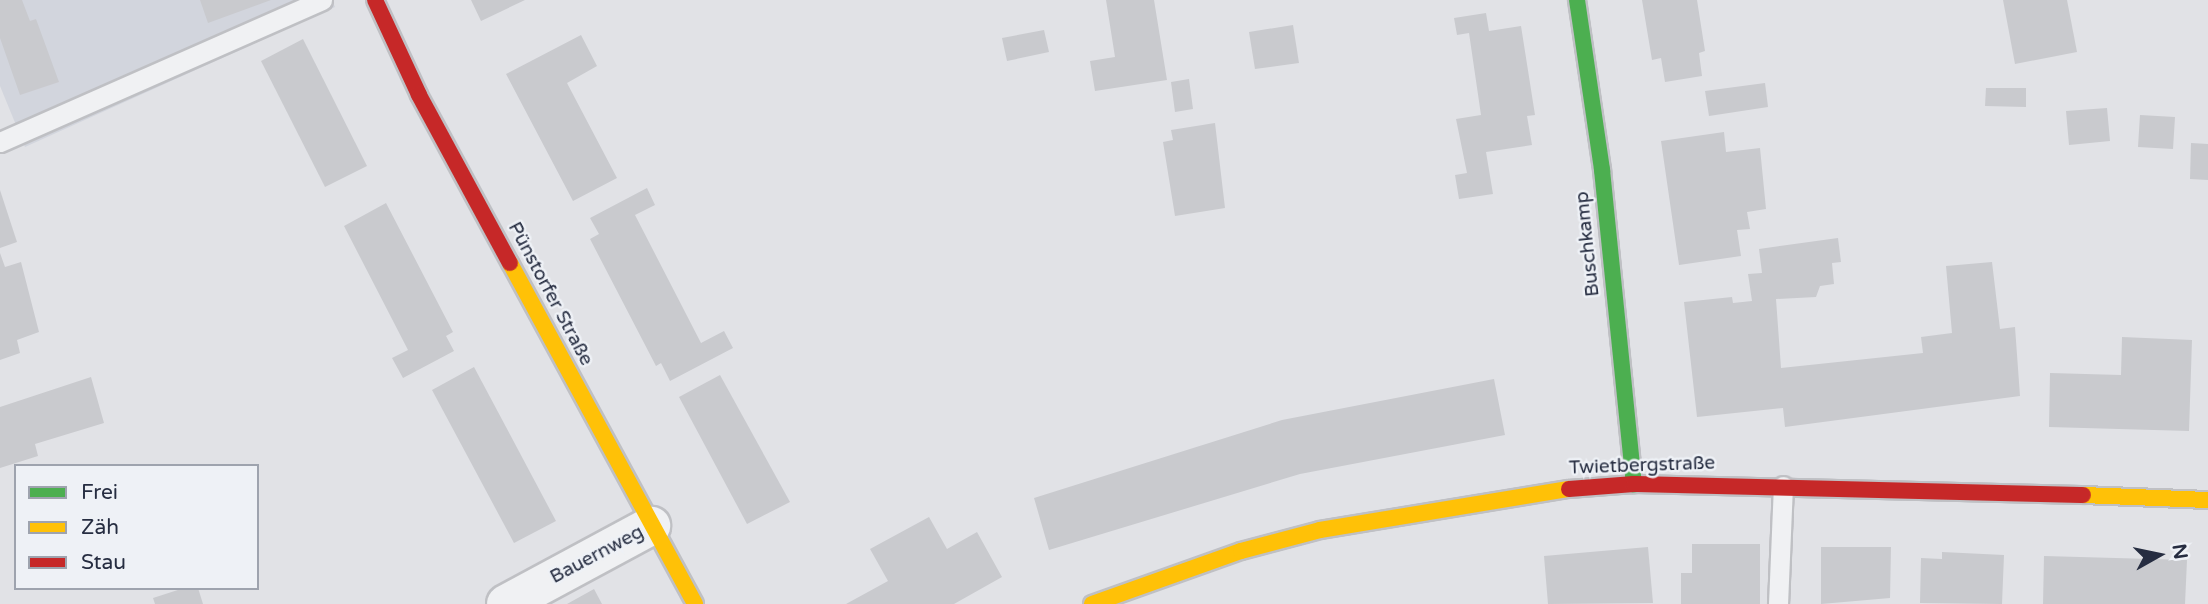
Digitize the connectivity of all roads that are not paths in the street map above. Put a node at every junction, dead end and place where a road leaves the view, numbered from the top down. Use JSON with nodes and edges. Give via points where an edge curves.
{"nodes":[{"id":1,"x":322,"y":0,"type":"edge"},
{"id":2,"x":375,"y":0,"type":"edge"},
{"id":3,"x":1577,"y":0,"type":"edge"},
{"id":4,"x":0,"y":142,"type":"edge"},
{"id":5,"x":1634,"y":484,"type":"junction"},
{"id":6,"x":1783,"y":486,"type":"junction"},
{"id":7,"x":2208,"y":500,"type":"edge"},
{"id":8,"x":651,"y":526,"type":"junction"},
{"id":9,"x":506,"y":604,"type":"edge"},
{"id":10,"x":695,"y":604,"type":"edge"},
{"id":11,"x":1092,"y":604,"type":"edge"},
{"id":12,"x":1778,"y":604,"type":"edge"}],
"edges":[{"from":1,"to":4,"type":"lane"},
{"from":2,"to":8,"type":"street","name":"Pünstorfer Straße","via":[[419,95]]},
{"from":3,"to":5,"type":"street","name":"Buschkamp","via":[[1602,170]]},
{"from":5,"to":6,"type":"street","name":"Twietbergstraße"},
{"from":5,"to":11,"type":"street","name":"Twietbergstraße","via":[[1506,496],[1359,521],[1241,551]]},
{"from":6,"to":7,"type":"street","name":"Twietbergstraße"},
{"from":6,"to":12,"type":"lane"},
{"from":8,"to":9,"type":"street","name":"Bauernweg"},
{"from":8,"to":10,"type":"street","name":"Pünstorfer Straße"}]}
